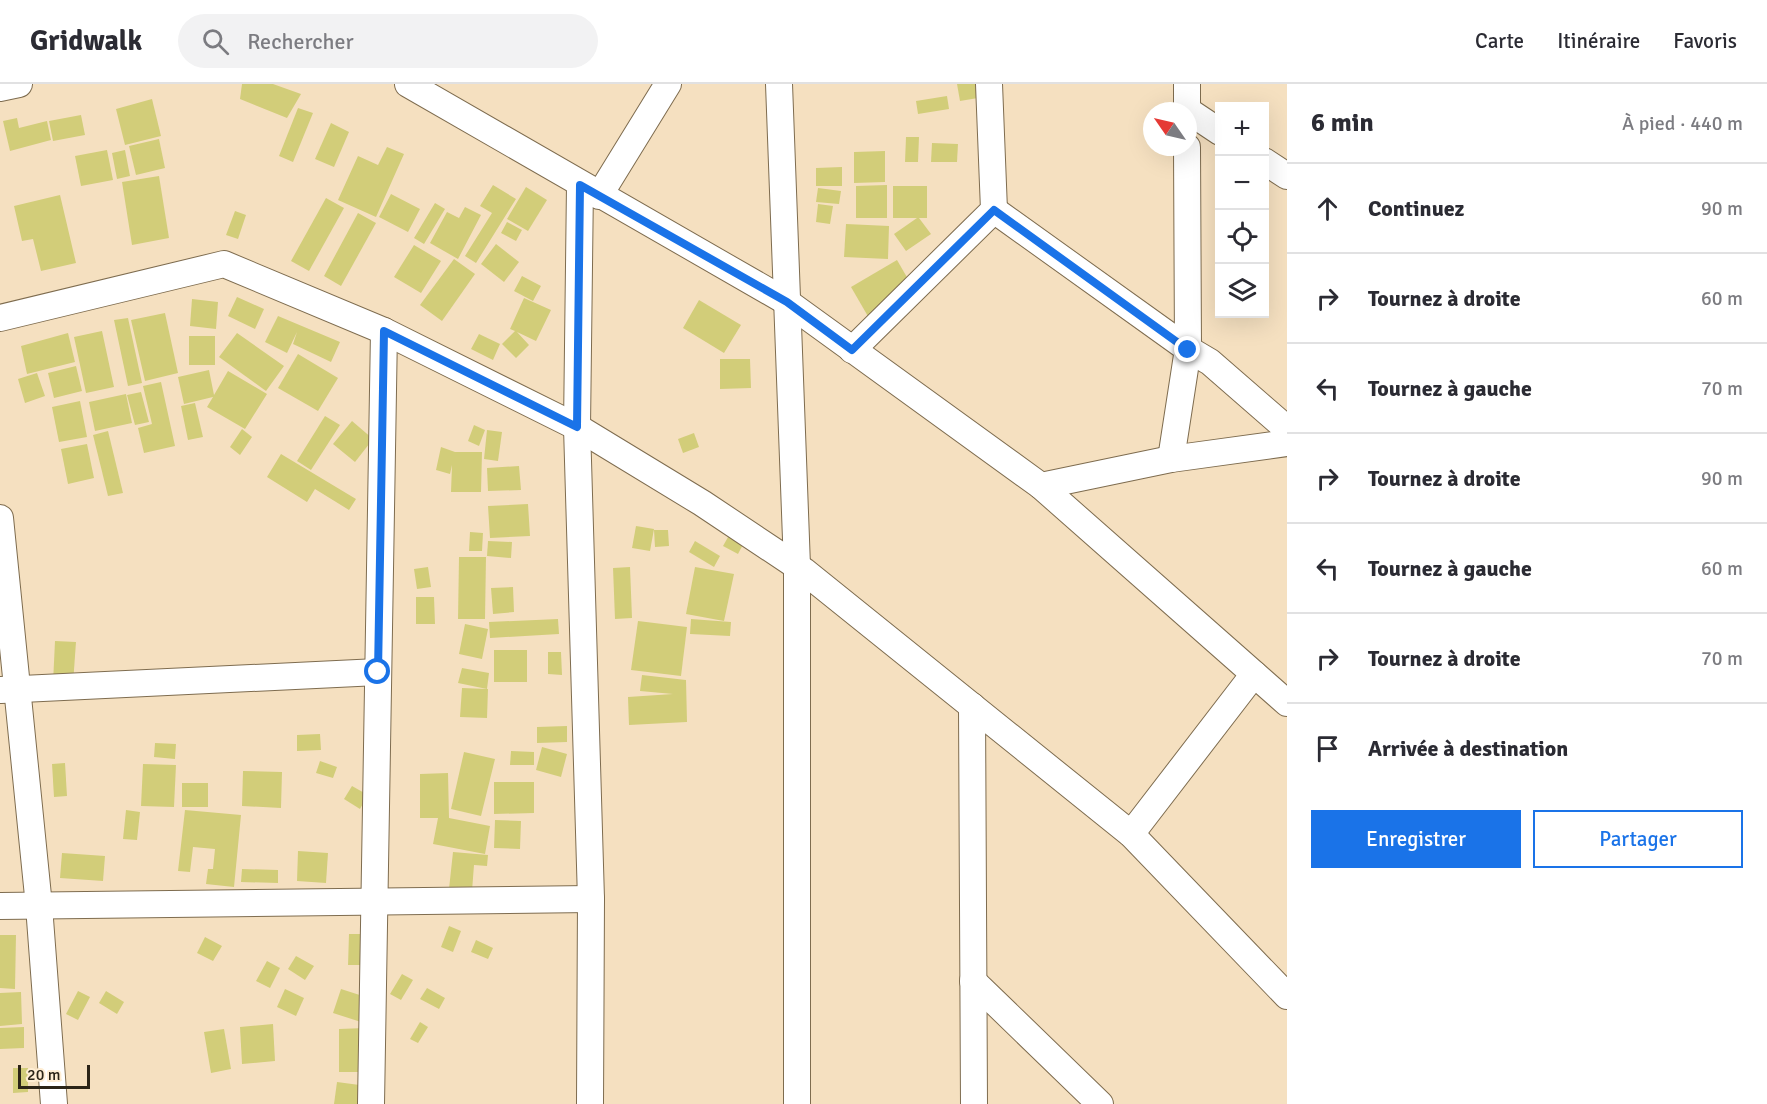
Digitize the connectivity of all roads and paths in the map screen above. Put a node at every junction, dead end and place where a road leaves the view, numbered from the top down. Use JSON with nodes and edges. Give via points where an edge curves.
{"nodes":[{"id":1,"x":19,"y":84,"type":"edge"},
{"id":2,"x":408,"y":84,"type":"edge"},
{"id":3,"x":668,"y":84,"type":"edge"},
{"id":4,"x":779,"y":84,"type":"edge"},
{"id":5,"x":989,"y":84,"type":"edge"},
{"id":6,"x":1187,"y":84,"type":"edge"},
{"id":7,"x":0,"y":88,"type":"edge"},
{"id":8,"x":1187,"y":102,"type":"edge"},
{"id":9,"x":1197,"y":117,"type":"edge"},
{"id":10,"x":1215,"y":129,"type":"edge"},
{"id":11,"x":1187,"y":156,"type":"edge"},
{"id":12,"x":1269,"y":164,"type":"edge"},
{"id":13,"x":1287,"y":176,"type":"edge"},
{"id":14,"x":589,"y":190,"type":"junction"},
{"id":15,"x":994,"y":210,"type":"junction"},
{"id":16,"x":787,"y":302,"type":"junction"},
{"id":17,"x":0,"y":318,"type":"edge"},
{"id":18,"x":384,"y":331,"type":"junction"},
{"id":19,"x":852,"y":350,"type":"junction"},
{"id":20,"x":1188,"y":350,"type":"junction"},
{"id":21,"x":577,"y":427,"type":"junction"},
{"id":22,"x":1287,"y":429,"type":"edge"},
{"id":23,"x":1287,"y":443,"type":"edge"},
{"id":24,"x":1171,"y":459,"type":"junction"},
{"id":25,"x":1041,"y":486,"type":"junction"},
{"id":26,"x":0,"y":518,"type":"edge"},
{"id":27,"x":797,"y":566,"type":"junction"},
{"id":28,"x":378,"y":672,"type":"junction"},
{"id":29,"x":1254,"y":674,"type":"junction"},
{"id":30,"x":8,"y":690,"type":"edge"},
{"id":31,"x":1287,"y":703,"type":"edge"},
{"id":32,"x":972,"y":706,"type":"junction"},
{"id":33,"x":1131,"y":834,"type":"junction"},
{"id":34,"x":591,"y":898,"type":"junction"},
{"id":35,"x":374,"y":901,"type":"junction"},
{"id":36,"x":0,"y":906,"type":"edge"},
{"id":37,"x":39,"y":906,"type":"junction"},
{"id":38,"x":973,"y":981,"type":"junction"},
{"id":39,"x":1287,"y":996,"type":"edge"},
{"id":40,"x":54,"y":1104,"type":"edge"},
{"id":41,"x":371,"y":1104,"type":"edge"},
{"id":42,"x":590,"y":1104,"type":"edge"},
{"id":43,"x":796,"y":1104,"type":"edge"},
{"id":44,"x":974,"y":1104,"type":"edge"},
{"id":45,"x":1100,"y":1104,"type":"edge"}],
"edges":[{"from":1,"to":7,"type":"street"},
{"from":2,"to":14,"type":"street"},
{"from":3,"to":14,"type":"street"},
{"from":4,"to":16,"type":"street"},
{"from":5,"to":15,"type":"street"},
{"from":6,"to":8,"type":"street"},
{"from":9,"to":10,"type":"street"},
{"from":11,"to":20,"type":"street"},
{"from":12,"to":13,"type":"street"},
{"from":14,"to":16,"type":"street"},
{"from":14,"to":21,"type":"street"},
{"from":15,"to":19,"type":"street"},
{"from":15,"to":20,"type":"street"},
{"from":16,"to":19,"type":"street"},
{"from":16,"to":27,"type":"street"},
{"from":17,"to":18,"type":"street","via":[[224,264]]},
{"from":18,"to":21,"type":"street"},
{"from":18,"to":28,"type":"street"},
{"from":19,"to":25,"type":"street"},
{"from":20,"to":22,"type":"street","via":[[1210,362]]},
{"from":20,"to":24,"type":"street"},
{"from":21,"to":27,"type":"street"},
{"from":21,"to":34,"type":"street"},
{"from":23,"to":24,"type":"street"},
{"from":24,"to":25,"type":"street"},
{"from":25,"to":29,"type":"street"},
{"from":26,"to":30,"type":"street"},
{"from":27,"to":32,"type":"street"},
{"from":27,"to":43,"type":"street"},
{"from":28,"to":30,"type":"street"},
{"from":28,"to":35,"type":"street"},
{"from":29,"to":31,"type":"street"},
{"from":29,"to":33,"type":"street"},
{"from":30,"to":37,"type":"street"},
{"from":32,"to":33,"type":"street"},
{"from":32,"to":38,"type":"street"},
{"from":33,"to":39,"type":"street"},
{"from":34,"to":35,"type":"street"},
{"from":34,"to":42,"type":"street"},
{"from":35,"to":37,"type":"street"},
{"from":35,"to":41,"type":"street"},
{"from":36,"to":37,"type":"street"},
{"from":37,"to":40,"type":"street"},
{"from":38,"to":44,"type":"street"},
{"from":38,"to":45,"type":"street"}]}
